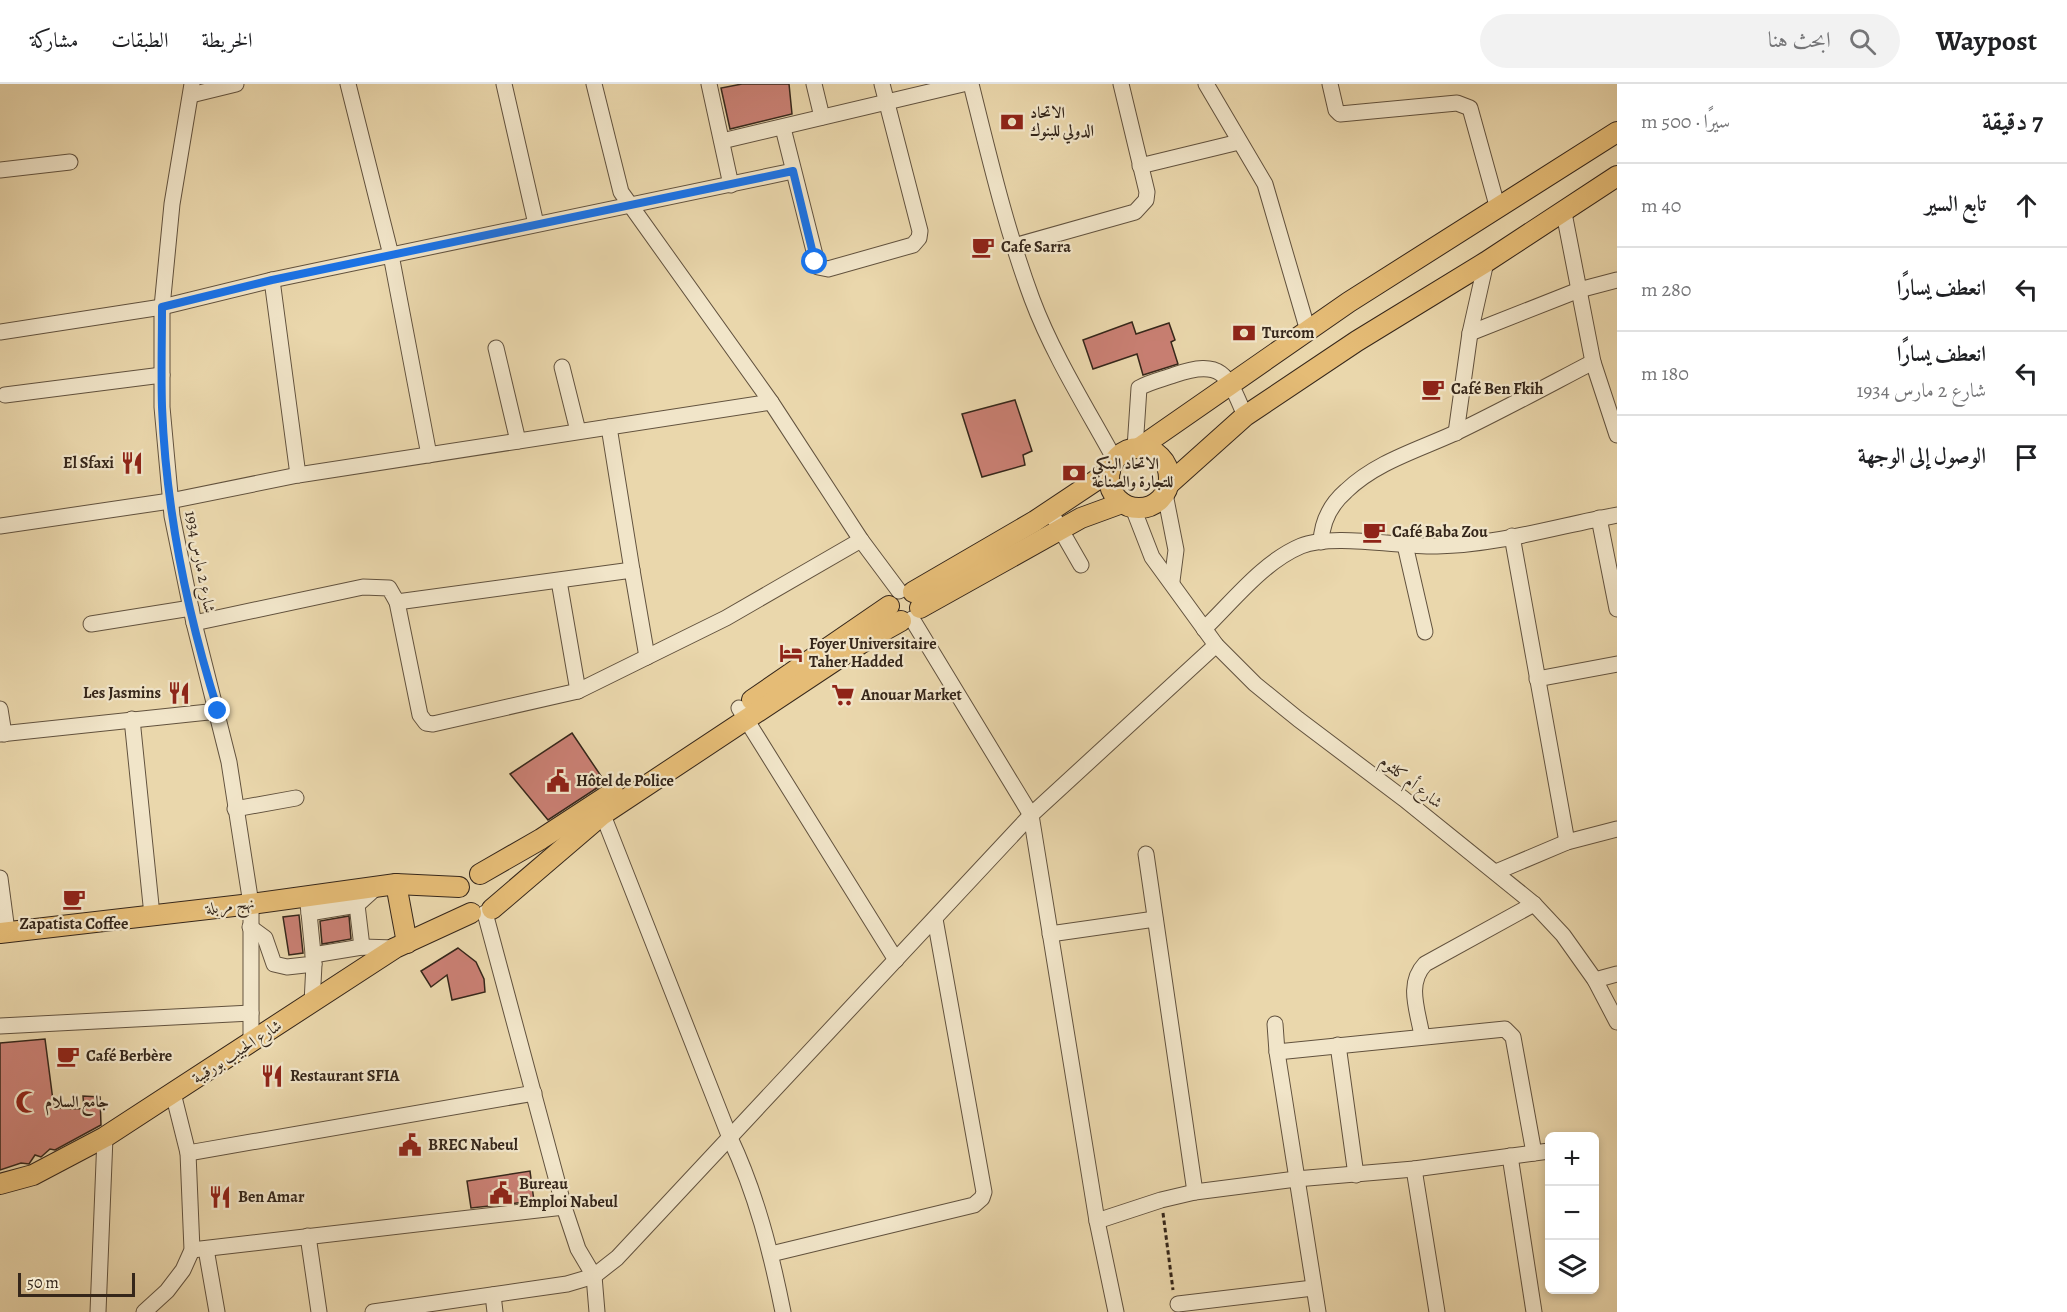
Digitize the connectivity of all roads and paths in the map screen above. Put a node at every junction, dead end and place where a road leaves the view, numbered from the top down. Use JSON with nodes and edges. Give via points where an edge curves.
{"nodes":[{"id":1,"x":236,"y":84,"type":"edge"},
{"id":2,"x":348,"y":84,"type":"edge"},
{"id":3,"x":504,"y":84,"type":"edge"},
{"id":4,"x":594,"y":84,"type":"edge"},
{"id":5,"x":709,"y":84,"type":"edge"},
{"id":6,"x":814,"y":84,"type":"edge"},
{"id":7,"x":882,"y":84,"type":"edge"},
{"id":8,"x":963,"y":84,"type":"edge"},
{"id":9,"x":971,"y":84,"type":"edge"},
{"id":10,"x":1121,"y":84,"type":"edge"},
{"id":11,"x":1206,"y":84,"type":"edge"},
{"id":12,"x":1330,"y":84,"type":"edge"},
{"id":13,"x":192,"y":89,"type":"edge"},
{"id":14,"x":886,"y":102,"type":"junction"},
{"id":15,"x":822,"y":117,"type":"junction"},
{"id":16,"x":783,"y":128,"type":"junction"},
{"id":17,"x":1617,"y":132,"type":"edge"},
{"id":18,"x":722,"y":141,"type":"junction"},
{"id":19,"x":1239,"y":142,"type":"junction"},
{"id":20,"x":70,"y":162,"type":"dead end"},
{"id":21,"x":1140,"y":166,"type":"junction"},
{"id":22,"x":0,"y":170,"type":"edge"},
{"id":23,"x":793,"y":171,"type":"junction"},
{"id":24,"x":1617,"y":176,"type":"edge"},
{"id":25,"x":731,"y":185,"type":"junction"},
{"id":26,"x":629,"y":205,"type":"junction"},
{"id":27,"x":1498,"y":209,"type":"junction"},
{"id":28,"x":1564,"y":213,"type":"junction"},
{"id":29,"x":536,"y":224,"type":"junction"},
{"id":30,"x":1014,"y":246,"type":"junction"},
{"id":31,"x":391,"y":255,"type":"junction"},
{"id":32,"x":1486,"y":262,"type":"junction"},
{"id":33,"x":272,"y":280,"type":"junction"},
{"id":34,"x":1617,"y":280,"type":"edge"},
{"id":35,"x":1578,"y":290,"type":"junction"},
{"id":36,"x":162,"y":307,"type":"junction"},
{"id":37,"x":1308,"y":331,"type":"junction"},
{"id":38,"x":0,"y":332,"type":"edge"},
{"id":39,"x":1470,"y":333,"type":"junction"},
{"id":40,"x":496,"y":348,"type":"dead end"},
{"id":41,"x":1593,"y":362,"type":"junction"},
{"id":42,"x":562,"y":367,"type":"dead end"},
{"id":43,"x":162,"y":375,"type":"junction"},
{"id":44,"x":1231,"y":382,"type":"junction"},
{"id":45,"x":5,"y":395,"type":"dead end"},
{"id":46,"x":771,"y":402,"type":"junction"},
{"id":47,"x":1245,"y":416,"type":"junction"},
{"id":48,"x":609,"y":427,"type":"junction"},
{"id":49,"x":578,"y":431,"type":"junction"},
{"id":50,"x":1456,"y":433,"type":"junction"},
{"id":51,"x":1617,"y":435,"type":"edge"},
{"id":52,"x":518,"y":441,"type":"junction"},
{"id":53,"x":1137,"y":448,"type":"junction"},
{"id":54,"x":429,"y":455,"type":"junction"},
{"id":55,"x":1113,"y":465,"type":"junction"},
{"id":56,"x":298,"y":475,"type":"junction"},
{"id":57,"x":1167,"y":489,"type":"junction"},
{"id":58,"x":170,"y":501,"type":"junction"},
{"id":59,"x":1127,"y":506,"type":"junction"},
{"id":60,"x":1050,"y":511,"type":"junction"},
{"id":61,"x":1617,"y":515,"type":"edge"},
{"id":62,"x":1599,"y":518,"type":"junction"},
{"id":63,"x":0,"y":526,"type":"edge"},
{"id":64,"x":1060,"y":529,"type":"junction"},
{"id":65,"x":1512,"y":536,"type":"junction"},
{"id":66,"x":861,"y":540,"type":"junction"},
{"id":67,"x":1321,"y":542,"type":"junction"},
{"id":68,"x":1405,"y":545,"type":"junction"},
{"id":69,"x":1081,"y":565,"type":"dead end"},
{"id":70,"x":632,"y":570,"type":"junction"},
{"id":71,"x":559,"y":581,"type":"junction"},
{"id":72,"x":1172,"y":581,"type":"junction"},
{"id":73,"x":397,"y":602,"type":"junction"},
{"id":74,"x":906,"y":606,"type":"junction"},
{"id":75,"x":1617,"y":609,"type":"edge"},
{"id":76,"x":192,"y":615,"type":"junction"},
{"id":77,"x":91,"y":624,"type":"dead end"},
{"id":78,"x":1204,"y":628,"type":"junction"},
{"id":79,"x":1425,"y":632,"type":"dead end"},
{"id":80,"x":1216,"y":645,"type":"junction"},
{"id":81,"x":647,"y":657,"type":"junction"},
{"id":82,"x":1617,"y":664,"type":"edge"},
{"id":83,"x":1537,"y":679,"type":"junction"},
{"id":84,"x":578,"y":692,"type":"junction"},
{"id":85,"x":0,"y":709,"type":"edge"},
{"id":86,"x":218,"y":711,"type":"junction"},
{"id":87,"x":743,"y":714,"type":"junction"},
{"id":88,"x":132,"y":719,"type":"junction"},
{"id":89,"x":2,"y":734,"type":"edge"},
{"id":90,"x":296,"y":798,"type":"dead end"},
{"id":91,"x":235,"y":809,"type":"junction"},
{"id":92,"x":600,"y":809,"type":"junction"},
{"id":93,"x":1031,"y":815,"type":"junction"},
{"id":94,"x":1617,"y":829,"type":"edge"},
{"id":95,"x":1568,"y":842,"type":"junction"},
{"id":96,"x":1146,"y":854,"type":"dead end"},
{"id":97,"x":1496,"y":872,"type":"junction"},
{"id":98,"x":480,"y":874,"type":"junction"},
{"id":99,"x":0,"y":878,"type":"edge"},
{"id":100,"x":387,"y":885,"type":"junction"},
{"id":101,"x":459,"y":887,"type":"junction"},
{"id":102,"x":251,"y":904,"type":"junction"},
{"id":103,"x":1534,"y":904,"type":"junction"},
{"id":104,"x":308,"y":905,"type":"junction"},
{"id":105,"x":357,"y":905,"type":"junction"},
{"id":106,"x":483,"y":912,"type":"junction"},
{"id":107,"x":152,"y":915,"type":"junction"},
{"id":108,"x":935,"y":919,"type":"junction"},
{"id":109,"x":1155,"y":919,"type":"junction"},
{"id":110,"x":250,"y":927,"type":"junction"},
{"id":111,"x":4,"y":932,"type":"edge"},
{"id":112,"x":1050,"y":934,"type":"junction"},
{"id":113,"x":401,"y":946,"type":"junction"},
{"id":114,"x":362,"y":947,"type":"junction"},
{"id":115,"x":313,"y":959,"type":"junction"},
{"id":116,"x":896,"y":960,"type":"junction"},
{"id":117,"x":1617,"y":974,"type":"edge"},
{"id":118,"x":1595,"y":980,"type":"junction"},
{"id":119,"x":312,"y":1003,"type":"junction"},
{"id":120,"x":251,"y":1013,"type":"junction"},
{"id":121,"x":1617,"y":1022,"type":"edge"},
{"id":122,"x":1275,"y":1024,"type":"dead end"},
{"id":123,"x":0,"y":1026,"type":"edge"},
{"id":124,"x":1422,"y":1036,"type":"junction"},
{"id":125,"x":251,"y":1044,"type":"junction"},
{"id":126,"x":1338,"y":1045,"type":"junction"},
{"id":127,"x":1277,"y":1052,"type":"junction"},
{"id":128,"x":173,"y":1093,"type":"junction"},
{"id":129,"x":534,"y":1093,"type":"junction"},
{"id":130,"x":105,"y":1137,"type":"junction"},
{"id":131,"x":730,"y":1138,"type":"junction"},
{"id":132,"x":188,"y":1152,"type":"junction"},
{"id":133,"x":1541,"y":1152,"type":"edge"},
{"id":134,"x":1510,"y":1155,"type":"junction"},
{"id":135,"x":1414,"y":1169,"type":"junction"},
{"id":136,"x":1356,"y":1175,"type":"junction"},
{"id":137,"x":1296,"y":1179,"type":"junction"},
{"id":138,"x":0,"y":1184,"type":"edge"},
{"id":139,"x":1195,"y":1192,"type":"junction"},
{"id":140,"x":1161,"y":1200,"type":"junction"},
{"id":141,"x":564,"y":1207,"type":"junction"},
{"id":142,"x":1098,"y":1221,"type":"junction"},
{"id":143,"x":308,"y":1236,"type":"junction"},
{"id":144,"x":199,"y":1249,"type":"junction"},
{"id":145,"x":771,"y":1254,"type":"junction"},
{"id":146,"x":594,"y":1276,"type":"junction"},
{"id":147,"x":1313,"y":1288,"type":"junction"},
{"id":148,"x":493,"y":1295,"type":"junction"},
{"id":149,"x":1178,"y":1304,"type":"joint"},
{"id":150,"x":98,"y":1312,"type":"edge"},
{"id":151,"x":144,"y":1312,"type":"edge"},
{"id":152,"x":217,"y":1312,"type":"edge"},
{"id":153,"x":319,"y":1312,"type":"edge"},
{"id":154,"x":373,"y":1312,"type":"edge"},
{"id":155,"x":495,"y":1312,"type":"edge"},
{"id":156,"x":597,"y":1312,"type":"edge"},
{"id":157,"x":783,"y":1312,"type":"edge"},
{"id":158,"x":1116,"y":1312,"type":"edge"},
{"id":159,"x":1318,"y":1312,"type":"edge"},
{"id":160,"x":1437,"y":1312,"type":"edge"},
{"id":161,"x":1534,"y":1312,"type":"edge"}],
"edges":[{"from":1,"to":13,"type":"street"},
{"from":2,"to":31,"type":"street"},
{"from":3,"to":29,"type":"street"},
{"from":4,"to":26,"type":"street","via":[[615,174]]},
{"from":5,"to":18,"type":"street"},
{"from":6,"to":15,"type":"street"},
{"from":7,"to":14,"type":"street"},
{"from":8,"to":14,"type":"street"},
{"from":9,"to":30,"type":"street"},
{"from":10,"to":21,"type":"street"},
{"from":11,"to":19,"type":"street"},
{"from":12,"to":27,"type":"street","via":[[1336,110],[1341,114],[1457,102],[1470,108]]},
{"from":13,"to":36,"type":"street","name":"شارع 2 مارس 1934","via":[[172,204]]},
{"from":14,"to":15,"type":"street"},
{"from":14,"to":23,"type":"street","via":[[920,231],[917,242],[828,269],[818,267]]},
{"from":15,"to":16,"type":"street"},
{"from":16,"to":18,"type":"street"},
{"from":16,"to":23,"type":"street"},
{"from":17,"to":27,"type":"main road"},
{"from":18,"to":25,"type":"street"},
{"from":19,"to":21,"type":"street"},
{"from":19,"to":37,"type":"street","via":[[1265,184]]},
{"from":20,"to":22,"type":"street"},
{"from":21,"to":30,"type":"street","via":[[1147,192],[1146,200],[1135,212]]},
{"from":23,"to":25,"type":"street"},
{"from":24,"to":28,"type":"main road"},
{"from":25,"to":26,"type":"street"},
{"from":26,"to":29,"type":"street"},
{"from":26,"to":46,"type":"street"},
{"from":27,"to":37,"type":"main road"},
{"from":28,"to":32,"type":"main road"},
{"from":28,"to":35,"type":"street"},
{"from":29,"to":31,"type":"street"},
{"from":30,"to":55,"type":"street","via":[[1044,328]]},
{"from":31,"to":33,"type":"street"},
{"from":31,"to":54,"type":"street"},
{"from":32,"to":39,"type":"street"},
{"from":32,"to":47,"type":"main road","via":[[1356,341]]},
{"from":33,"to":36,"type":"street"},
{"from":33,"to":56,"type":"street"},
{"from":34,"to":35,"type":"street"},
{"from":35,"to":39,"type":"street"},
{"from":35,"to":41,"type":"street"},
{"from":36,"to":38,"type":"street"},
{"from":36,"to":43,"type":"street","name":"شارع 2 مارس 1934"},
{"from":37,"to":44,"type":"main road"},
{"from":39,"to":50,"type":"street"},
{"from":40,"to":52,"type":"street"},
{"from":41,"to":50,"type":"street"},
{"from":41,"to":51,"type":"street"},
{"from":42,"to":49,"type":"street"},
{"from":43,"to":45,"type":"street"},
{"from":43,"to":58,"type":"street","name":"شارع 2 مارس 1934"},
{"from":44,"to":47,"type":"street"},
{"from":44,"to":53,"type":"main road"},
{"from":44,"to":53,"type":"street","via":[[1214,369],[1196,367],[1143,386],[1137,395]]},
{"from":46,"to":48,"type":"street"},
{"from":46,"to":66,"type":"street"},
{"from":47,"to":57,"type":"main road"},
{"from":48,"to":49,"type":"street"},
{"from":48,"to":70,"type":"street"},
{"from":49,"to":52,"type":"street"},
{"from":50,"to":67,"type":"street","via":[[1399,457],[1346,490],[1327,514]]},
{"from":52,"to":54,"type":"street"},
{"from":53,"to":55,"type":"main road","via":[[1124,452]]},
{"from":53,"to":57,"type":"main road","via":[[1159,455],[1166,463]]},
{"from":54,"to":56,"type":"street"},
{"from":55,"to":59,"type":"main road","via":[[1111,490]]},
{"from":55,"to":60,"type":"main road"},
{"from":56,"to":58,"type":"street"},
{"from":57,"to":59,"type":"main road","via":[[1157,503],[1145,508]]},
{"from":57,"to":72,"type":"street","via":[[1176,550]]},
{"from":58,"to":63,"type":"street"},
{"from":58,"to":76,"type":"street","name":"شارع 2 مارس 1934"},
{"from":59,"to":64,"type":"main road","via":[[1081,518]]},
{"from":59,"to":72,"type":"street","name":"شارع أم كلثوم","via":[[1152,557]]},
{"from":60,"to":64,"type":"street"},
{"from":60,"to":74,"type":"main road"},
{"from":61,"to":62,"type":"street"},
{"from":62,"to":65,"type":"street"},
{"from":62,"to":75,"type":"street"},
{"from":64,"to":69,"type":"street"},
{"from":64,"to":74,"type":"main road"},
{"from":65,"to":68,"type":"street","via":[[1438,546]]},
{"from":65,"to":83,"type":"street"},
{"from":66,"to":74,"type":"street"},
{"from":66,"to":81,"type":"street","via":[[726,618]]},
{"from":67,"to":68,"type":"street"},
{"from":67,"to":78,"type":"street","via":[[1304,545],[1272,564]]},
{"from":68,"to":79,"type":"street"},
{"from":70,"to":71,"type":"street"},
{"from":70,"to":81,"type":"street"},
{"from":71,"to":73,"type":"street"},
{"from":71,"to":84,"type":"street"},
{"from":72,"to":78,"type":"street","name":"شارع أم كلثوم"},
{"from":73,"to":76,"type":"street","via":[[389,588],[363,587]]},
{"from":73,"to":84,"type":"street","via":[[420,715],[426,723]]},
{"from":74,"to":87,"type":"main road","via":[[860,644]]},
{"from":74,"to":93,"type":"street"},
{"from":76,"to":77,"type":"street"},
{"from":76,"to":86,"type":"street","name":"شارع 2 مارس 1934"},
{"from":78,"to":80,"type":"street","name":"شارع أم كلثوم"},
{"from":80,"to":93,"type":"street"},
{"from":80,"to":97,"type":"street","name":"شارع أم كلثوم","via":[[1298,719]]},
{"from":81,"to":84,"type":"street"},
{"from":82,"to":83,"type":"street"},
{"from":83,"to":95,"type":"street"},
{"from":85,"to":89,"type":"street"},
{"from":86,"to":88,"type":"street"},
{"from":86,"to":91,"type":"street","name":"شارع 2 مارس 1934"},
{"from":87,"to":92,"type":"main road"},
{"from":87,"to":116,"type":"street"},
{"from":88,"to":89,"type":"street"},
{"from":88,"to":107,"type":"street"},
{"from":90,"to":91,"type":"street"},
{"from":91,"to":102,"type":"street","name":"شارع 2 مارس 1934"},
{"from":92,"to":98,"type":"main road"},
{"from":92,"to":106,"type":"main road","name":"شارع الحبيب بورقيبة"},
{"from":92,"to":131,"type":"street"},
{"from":93,"to":108,"type":"street"},
{"from":93,"to":112,"type":"street"},
{"from":94,"to":95,"type":"street"},
{"from":95,"to":97,"type":"street"},
{"from":96,"to":109,"type":"street"},
{"from":97,"to":103,"type":"street","name":"شارع أم كلثوم"},
{"from":98,"to":101,"type":"main road","via":[[464,880]]},
{"from":98,"to":106,"type":"main road","via":[[497,888],[496,902]]},
{"from":99,"to":111,"type":"street"},
{"from":100,"to":101,"type":"main road","name":"نهج مربلة"},
{"from":100,"to":104,"type":"main road","name":"نهج مربلة"},
{"from":100,"to":105,"type":"street"},
{"from":100,"to":113,"type":"main road"},
{"from":101,"to":106,"type":"main road","via":[[459,900]]},
{"from":102,"to":104,"type":"main road","name":"نهج مربلة"},
{"from":102,"to":107,"type":"main road","name":"نهج مربلة"},
{"from":102,"to":110,"type":"street","name":"شارع 2 مارس 1934"},
{"from":103,"to":118,"type":"street","name":"شارع أم كلثوم","via":[[1563,935]]},
{"from":103,"to":124,"type":"street","via":[[1425,964],[1416,973],[1413,984]]},
{"from":104,"to":105,"type":"street"},
{"from":104,"to":115,"type":"street"},
{"from":105,"to":114,"type":"street"},
{"from":106,"to":113,"type":"main road","name":"شارع الحبيب بورقيبة"},
{"from":106,"to":129,"type":"street"},
{"from":107,"to":111,"type":"main road","name":"نهج مربلة"},
{"from":108,"to":116,"type":"street"},
{"from":108,"to":145,"type":"street","via":[[982,1198],[974,1205]]},
{"from":109,"to":112,"type":"street"},
{"from":109,"to":139,"type":"street"},
{"from":110,"to":115,"type":"street","via":[[265,938],[274,964],[287,967]]},
{"from":110,"to":120,"type":"street","name":"شارع 2 مارس 1934"},
{"from":112,"to":142,"type":"street"},
{"from":113,"to":114,"type":"street"},
{"from":113,"to":119,"type":"main road","name":"شارع الحبيب بورقيبة"},
{"from":114,"to":115,"type":"street"},
{"from":115,"to":119,"type":"street"},
{"from":116,"to":131,"type":"street"},
{"from":117,"to":118,"type":"street"},
{"from":118,"to":121,"type":"street","name":"شارع أم كلثوم"},
{"from":119,"to":125,"type":"main road","name":"شارع الحبيب بورقيبة"},
{"from":120,"to":123,"type":"street"},
{"from":120,"to":125,"type":"street","name":"شارع 2 مارس 1934"},
{"from":122,"to":127,"type":"street"},
{"from":124,"to":126,"type":"street"},
{"from":124,"to":133,"type":"street","via":[[1509,1031]]},
{"from":125,"to":128,"type":"main road","name":"شارع الحبيب بورقيبة"},
{"from":126,"to":127,"type":"street"},
{"from":126,"to":136,"type":"street"},
{"from":127,"to":137,"type":"street"},
{"from":128,"to":130,"type":"main road","name":"شارع الحبيب بورقيبة"},
{"from":128,"to":132,"type":"street"},
{"from":129,"to":132,"type":"street"},
{"from":129,"to":141,"type":"street"},
{"from":130,"to":138,"type":"main road","name":"شارع الحبيب بورقيبة","via":[[33,1175]]},
{"from":130,"to":150,"type":"street"},
{"from":131,"to":145,"type":"street","via":[[746,1170]]},
{"from":131,"to":146,"type":"street","via":[[617,1258]]},
{"from":132,"to":144,"type":"street"},
{"from":133,"to":134,"type":"street"},
{"from":134,"to":135,"type":"street"},
{"from":134,"to":161,"type":"street"},
{"from":135,"to":136,"type":"street"},
{"from":135,"to":160,"type":"street"},
{"from":136,"to":137,"type":"street"},
{"from":137,"to":139,"type":"street"},
{"from":137,"to":147,"type":"street"},
{"from":139,"to":140,"type":"street"},
{"from":140,"to":142,"type":"street"},
{"from":140,"to":149,"type":"path"},
{"from":141,"to":143,"type":"street"},
{"from":141,"to":146,"type":"street","via":[[578,1249]]},
{"from":142,"to":158,"type":"street"},
{"from":143,"to":144,"type":"street"},
{"from":143,"to":153,"type":"street"},
{"from":144,"to":151,"type":"street","via":[[167,1291]]},
{"from":144,"to":152,"type":"street"},
{"from":145,"to":157,"type":"street"},
{"from":146,"to":148,"type":"street"},
{"from":146,"to":156,"type":"street"},
{"from":147,"to":149,"type":"street"},
{"from":147,"to":159,"type":"street"},
{"from":148,"to":154,"type":"street"},
{"from":148,"to":155,"type":"street"}]}
